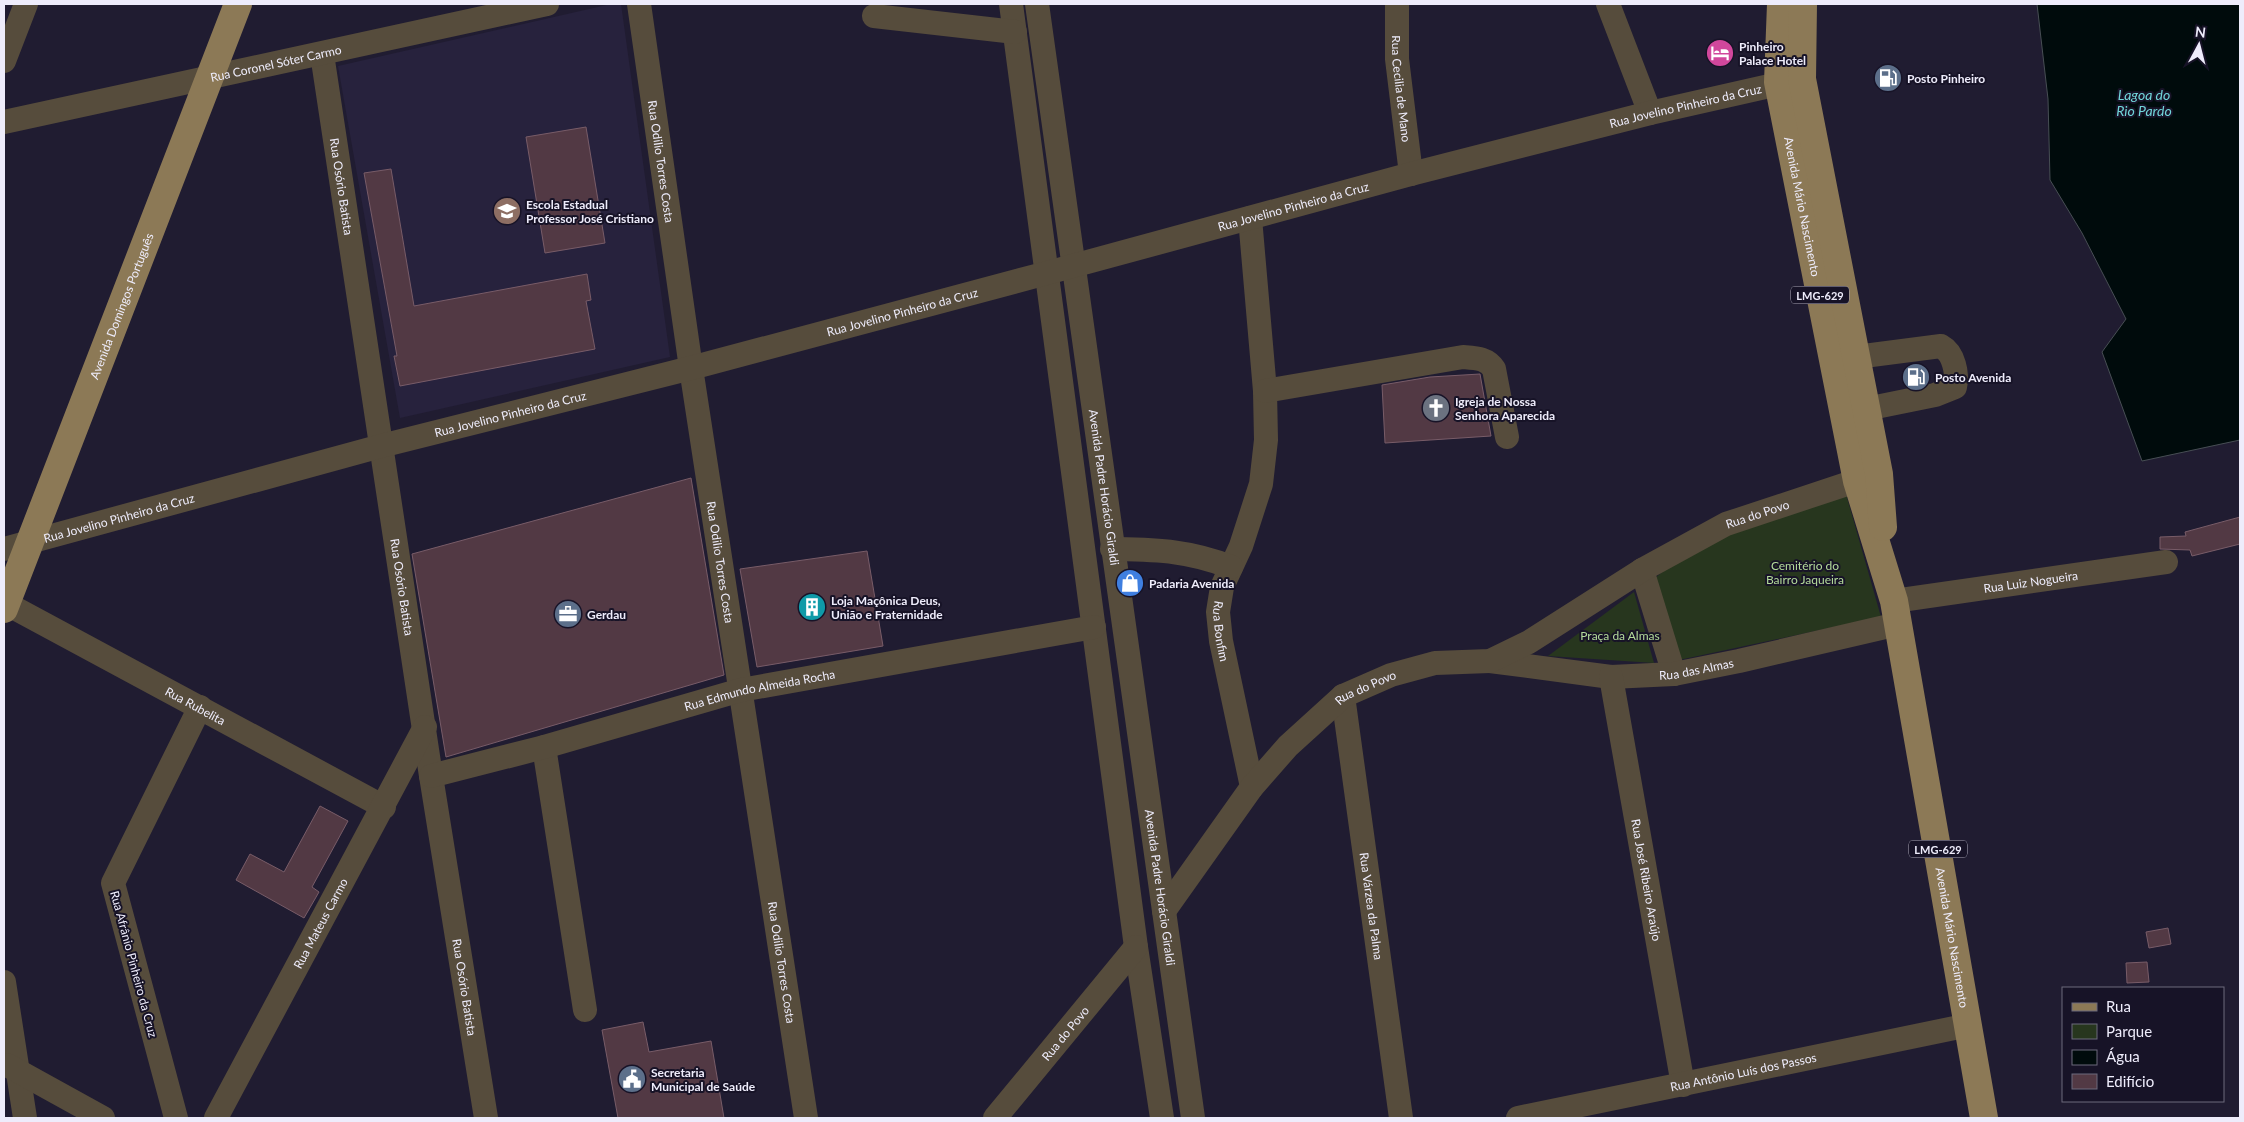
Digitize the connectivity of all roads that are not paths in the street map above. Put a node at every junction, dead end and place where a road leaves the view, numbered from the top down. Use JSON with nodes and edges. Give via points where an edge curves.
{"nodes":[{"id":1,"x":26,"y":4,"type":"edge"},
{"id":2,"x":238,"y":4,"type":"edge"},
{"id":3,"x":547,"y":4,"type":"edge"},
{"id":4,"x":639,"y":4,"type":"edge"},
{"id":5,"x":1011,"y":4,"type":"edge"},
{"id":6,"x":1037,"y":4,"type":"edge"},
{"id":7,"x":1397,"y":4,"type":"edge"},
{"id":8,"x":1608,"y":4,"type":"edge"},
{"id":9,"x":1781,"y":4,"type":"edge"},
{"id":10,"x":1804,"y":4,"type":"edge"},
{"id":11,"x":874,"y":16,"type":"dead end"},
{"id":12,"x":1015,"y":32,"type":"junction"},
{"id":13,"x":322,"y":54,"type":"junction"},
{"id":14,"x":4,"y":61,"type":"edge"},
{"id":15,"x":208,"y":79,"type":"junction"},
{"id":16,"x":1790,"y":81,"type":"junction"},
{"id":17,"x":1650,"y":113,"type":"junction"},
{"id":18,"x":4,"y":122,"type":"edge"},
{"id":19,"x":1410,"y":174,"type":"junction"},
{"id":20,"x":1250,"y":218,"type":"junction"},
{"id":21,"x":1074,"y":265,"type":"junction"},
{"id":22,"x":1046,"y":273,"type":"junction"},
{"id":23,"x":1856,"y":357,"type":"junction"},
{"id":24,"x":691,"y":368,"type":"junction"},
{"id":25,"x":1265,"y":391,"type":"junction"},
{"id":26,"x":1866,"y":409,"type":"junction"},
{"id":27,"x":1507,"y":437,"type":"dead end"},
{"id":28,"x":381,"y":446,"type":"junction"},
{"id":29,"x":1868,"y":477,"type":"junction"},
{"id":30,"x":32,"y":541,"type":"junction"},
{"id":31,"x":1112,"y":548,"type":"junction"},
{"id":32,"x":4,"y":549,"type":"edge"},
{"id":33,"x":2166,"y":562,"type":"dead end"},
{"id":34,"x":1231,"y":567,"type":"junction"},
{"id":35,"x":1642,"y":570,"type":"junction"},
{"id":36,"x":1893,"y":602,"type":"junction"},
{"id":37,"x":5,"y":606,"type":"edge"},
{"id":38,"x":1094,"y":627,"type":"junction"},
{"id":39,"x":1490,"y":661,"type":"junction"},
{"id":40,"x":1674,"y":674,"type":"junction"},
{"id":41,"x":1611,"y":677,"type":"junction"},
{"id":42,"x":741,"y":690,"type":"junction"},
{"id":43,"x":1343,"y":696,"type":"junction"},
{"id":44,"x":200,"y":707,"type":"junction"},
{"id":45,"x":425,"y":728,"type":"junction"},
{"id":46,"x":544,"y":746,"type":"junction"},
{"id":47,"x":431,"y":776,"type":"junction"},
{"id":48,"x":1252,"y":787,"type":"junction"},
{"id":49,"x":384,"y":807,"type":"junction"},
{"id":50,"x":1164,"y":911,"type":"junction"},
{"id":51,"x":1136,"y":948,"type":"junction"},
{"id":52,"x":4,"y":982,"type":"edge"},
{"id":53,"x":584,"y":1010,"type":"dead end"},
{"id":54,"x":1968,"y":1025,"type":"junction"},
{"id":55,"x":11,"y":1066,"type":"edge"},
{"id":56,"x":1682,"y":1084,"type":"junction"},
{"id":57,"x":482,"y":1095,"type":"junction"},
{"id":58,"x":25,"y":1118,"type":"edge"},
{"id":59,"x":102,"y":1118,"type":"edge"},
{"id":60,"x":176,"y":1118,"type":"edge"},
{"id":61,"x":216,"y":1118,"type":"edge"},
{"id":62,"x":468,"y":1118,"type":"edge"},
{"id":63,"x":486,"y":1118,"type":"edge"},
{"id":64,"x":806,"y":1118,"type":"edge"},
{"id":65,"x":995,"y":1118,"type":"edge"},
{"id":66,"x":1162,"y":1118,"type":"edge"},
{"id":67,"x":1193,"y":1118,"type":"edge"},
{"id":68,"x":1401,"y":1118,"type":"edge"},
{"id":69,"x":1518,"y":1118,"type":"edge"},
{"id":70,"x":1984,"y":1118,"type":"edge"}],
"edges":[{"from":1,"to":14,"type":"street"},
{"from":2,"to":15,"type":"main road","name":"Avenida Domingos Português"},
{"from":3,"to":13,"type":"street","name":"Rua Coronel Sóter Carmo"},
{"from":4,"to":24,"type":"street","name":"Rua Odilio Torres Costa"},
{"from":5,"to":12,"type":"street"},
{"from":6,"to":21,"type":"street","name":"Avenida Padre Horácio Giraldi"},
{"from":7,"to":19,"type":"street","name":"Rua Cecilia de Mano","via":[[1397,59]]},
{"from":8,"to":17,"type":"street"},
{"from":9,"to":16,"type":"main road","name":"Avenida Mário Nascimento","number":"LMG-629"},
{"from":10,"to":16,"type":"main road","name":"Avenida Mário Nascimento","number":"LMG-629"},
{"from":11,"to":12,"type":"street"},
{"from":12,"to":22,"type":"street"},
{"from":13,"to":15,"type":"street","name":"Rua Coronel Sóter Carmo"},
{"from":13,"to":28,"type":"street","name":"Rua Osório Batista"},
{"from":15,"to":18,"type":"street","name":"Rua Coronel Sóter Carmo"},
{"from":15,"to":30,"type":"main road","name":"Avenida Domingos Português"},
{"from":16,"to":17,"type":"street","name":"Rua Jovelino Pinheiro da Cruz"},
{"from":16,"to":23,"type":"main road","name":"Avenida Mário Nascimento","number":"LMG-629"},
{"from":16,"to":29,"type":"main road","name":"Avenida Mário Nascimento","number":"LMG-629"},
{"from":17,"to":19,"type":"street","name":"Rua Jovelino Pinheiro da Cruz"},
{"from":19,"to":20,"type":"street","name":"Rua Jovelino Pinheiro da Cruz"},
{"from":20,"to":21,"type":"street","name":"Rua Jovelino Pinheiro da Cruz"},
{"from":20,"to":25,"type":"street","name":"Rua Bonfim"},
{"from":21,"to":22,"type":"street","name":"Rua Jovelino Pinheiro da Cruz"},
{"from":21,"to":31,"type":"street","name":"Avenida Padre Horácio Giraldi"},
{"from":22,"to":24,"type":"street","name":"Rua Jovelino Pinheiro da Cruz"},
{"from":22,"to":38,"type":"street"},
{"from":23,"to":26,"type":"main road","name":"Avenida Mário Nascimento","number":"LMG-629"},
{"from":23,"to":26,"type":"street","via":[[1941,346],[1950,353],[1957,380],[1955,388],[1935,395]]},
{"from":24,"to":28,"type":"street","name":"Rua Jovelino Pinheiro da Cruz"},
{"from":24,"to":42,"type":"street","name":"Rua Odilio Torres Costa"},
{"from":25,"to":27,"type":"street","via":[[1453,359],[1478,358],[1490,362],[1494,369]]},
{"from":25,"to":34,"type":"street","name":"Rua Bonfim","via":[[1266,440],[1261,484],[1250,522]]},
{"from":26,"to":29,"type":"main road","name":"Avenida Mário Nascimento","number":"LMG-629"},
{"from":28,"to":30,"type":"street","name":"Rua Jovelino Pinheiro da Cruz"},
{"from":28,"to":45,"type":"street","name":"Rua Osório Batista"},
{"from":29,"to":35,"type":"street","name":"Rua do Povo","via":[[1726,524]]},
{"from":29,"to":36,"type":"main road","name":"Avenida Mário Nascimento","number":"LMG-629"},
{"from":30,"to":32,"type":"street","name":"Rua Jovelino Pinheiro da Cruz"},
{"from":30,"to":37,"type":"main road","name":"Avenida Domingos Português"},
{"from":31,"to":34,"type":"street","via":[[1179,551],[1204,556]]},
{"from":31,"to":50,"type":"street","name":"Avenida Padre Horácio Giraldi"},
{"from":33,"to":36,"type":"street","name":"Rua Luiz Nogueira"},
{"from":34,"to":48,"type":"street","name":"Rua Bonfim","via":[[1222,587],[1218,612],[1221,641]]},
{"from":35,"to":39,"type":"street","name":"Rua do Povo","via":[[1529,642]]},
{"from":35,"to":40,"type":"street"},
{"from":36,"to":40,"type":"street","name":"Rua das Almas","via":[[1739,661]]},
{"from":36,"to":54,"type":"main road","name":"Avenida Mário Nascimento","number":"LMG-629"},
{"from":37,"to":44,"type":"street","name":"Rua Rubelita"},
{"from":38,"to":42,"type":"street","name":"Rua Edmundo Almeida Rocha"},
{"from":38,"to":51,"type":"street"},
{"from":39,"to":41,"type":"street","name":"Rua das Almas"},
{"from":39,"to":43,"type":"street","name":"Rua do Povo","via":[[1435,663],[1391,675]]},
{"from":40,"to":41,"type":"street","name":"Rua das Almas"},
{"from":41,"to":56,"type":"street","name":"Rua José Ribeiro Araújo"},
{"from":42,"to":46,"type":"street","name":"Rua Edmundo Almeida Rocha"},
{"from":42,"to":64,"type":"street","name":"Rua Odilio Torres Costa"},
{"from":43,"to":48,"type":"street","name":"Rua do Povo","via":[[1288,746]]},
{"from":43,"to":68,"type":"street","name":"Rua Várzea da Palma"},
{"from":44,"to":49,"type":"street","name":"Rua Rubelita"},
{"from":44,"to":60,"type":"street","name":"Rua Afrânio Pinheiro da Cruz","via":[[113,883]]},
{"from":45,"to":47,"type":"street","name":"Rua Osório Batista"},
{"from":45,"to":49,"type":"street","name":"Rua Mateus Carmo"},
{"from":46,"to":47,"type":"street","name":"Rua Edmundo Almeida Rocha"},
{"from":46,"to":53,"type":"street"},
{"from":47,"to":57,"type":"street","name":"Rua Osório Batista"},
{"from":48,"to":50,"type":"street","name":"Rua do Povo"},
{"from":49,"to":61,"type":"street","name":"Rua Mateus Carmo"},
{"from":50,"to":67,"type":"street","name":"Avenida Padre Horácio Giraldi"},
{"from":51,"to":65,"type":"street","name":"Rua do Povo"},
{"from":51,"to":66,"type":"street"},
{"from":52,"to":55,"type":"street"},
{"from":54,"to":56,"type":"street","name":"Rua Antônio Luís dos Passos"},
{"from":54,"to":70,"type":"main road","name":"Avenida Mário Nascimento","number":"LMG-629"},
{"from":55,"to":58,"type":"street"},
{"from":55,"to":59,"type":"street"},
{"from":56,"to":69,"type":"street","name":"Rua Antônio Luís dos Passos"},
{"from":57,"to":62,"type":"street"},
{"from":57,"to":63,"type":"street","name":"Rua Osório Batista"}]}
